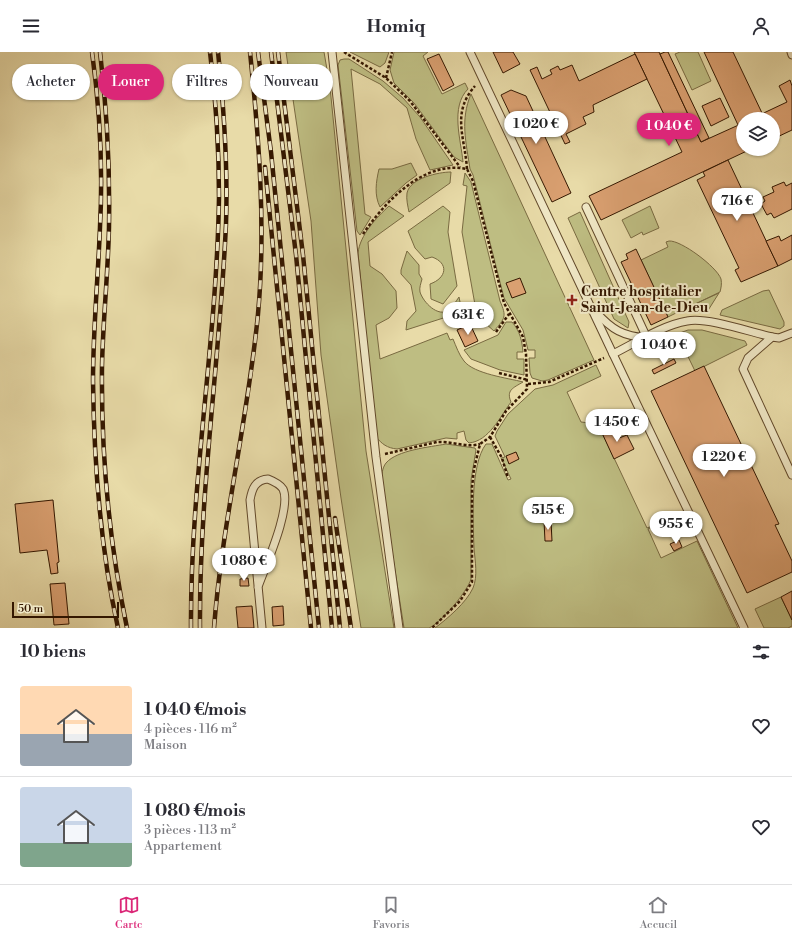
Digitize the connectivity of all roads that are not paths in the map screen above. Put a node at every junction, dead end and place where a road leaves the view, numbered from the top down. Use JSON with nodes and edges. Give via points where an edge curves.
{"nodes":[{"id":1,"x":332,"y":52,"type":"edge"},
{"id":2,"x":470,"y":52,"type":"edge"},
{"id":3,"x":791,"y":52,"type":"edge"},
{"id":4,"x":792,"y":55,"type":"edge"},
{"id":5,"x":586,"y":207,"type":"dead end"},
{"id":6,"x":591,"y":306,"type":"junction"},
{"id":7,"x":792,"y":333,"type":"edge"},
{"id":8,"x":772,"y":337,"type":"junction"},
{"id":9,"x":647,"y":338,"type":"junction"},
{"id":10,"x":613,"y":354,"type":"junction"},
{"id":11,"x":792,"y":475,"type":"edge"},
{"id":12,"x":258,"y":587,"type":"junction"},
{"id":13,"x":262,"y":628,"type":"edge"},
{"id":14,"x":399,"y":628,"type":"edge"},
{"id":15,"x":744,"y":628,"type":"edge"}],
"edges":[{"from":1,"to":14,"type":"lane","via":[[376,457]]},
{"from":2,"to":6,"type":"lane"},
{"from":3,"to":4,"type":"lane"},
{"from":5,"to":9,"type":"lane"},
{"from":6,"to":9,"type":"lane","via":[[607,324],[618,331]]},
{"from":6,"to":10,"type":"lane"},
{"from":7,"to":8,"type":"lane","via":[[779,338]]},
{"from":8,"to":9,"type":"lane","via":[[699,320],[675,324]]},
{"from":8,"to":11,"type":"lane","via":[[748,358],[744,373]]},
{"from":9,"to":10,"type":"lane"},
{"from":10,"to":15,"type":"lane"},
{"from":12,"to":12,"type":"lane","via":[[250,500],[257,482],[268,479],[277,483],[283,490],[284,506]]},
{"from":12,"to":13,"type":"lane"}]}
